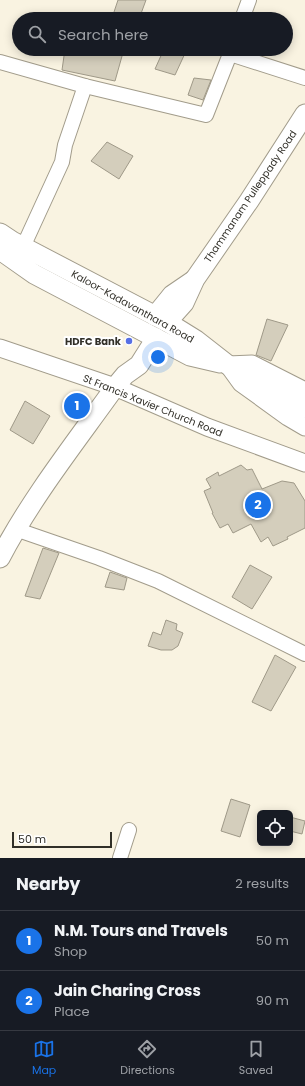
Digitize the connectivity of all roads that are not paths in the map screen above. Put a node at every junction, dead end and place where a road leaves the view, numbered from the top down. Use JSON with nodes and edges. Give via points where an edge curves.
{"nodes":[{"id":1,"x":249,"y":0,"type":"edge"},
{"id":2,"x":245,"y":12,"type":"edge"},
{"id":3,"x":229,"y":56,"type":"edge"},
{"id":4,"x":242,"y":56,"type":"edge"},
{"id":5,"x":0,"y":62,"type":"edge"},
{"id":6,"x":305,"y":78,"type":"edge"},
{"id":7,"x":85,"y":86,"type":"junction"},
{"id":8,"x":305,"y":114,"type":"edge"},
{"id":9,"x":0,"y":233,"type":"edge"},
{"id":10,"x":23,"y":247,"type":"junction"},
{"id":11,"x":0,"y":250,"type":"edge"},
{"id":12,"x":161,"y":319,"type":"junction"},
{"id":13,"x":150,"y":335,"type":"junction"},
{"id":14,"x":0,"y":348,"type":"edge"},
{"id":15,"x":228,"y":365,"type":"junction"},
{"id":16,"x":120,"y":381,"type":"junction"},
{"id":17,"x":305,"y":391,"type":"edge"},
{"id":18,"x":305,"y":408,"type":"edge"},
{"id":19,"x":305,"y":427,"type":"edge"},
{"id":20,"x":305,"y":463,"type":"edge"},
{"id":21,"x":15,"y":530,"type":"junction"},
{"id":22,"x":0,"y":558,"type":"edge"},
{"id":23,"x":305,"y":654,"type":"edge"},
{"id":24,"x":129,"y":830,"type":"dead end"},
{"id":25,"x":120,"y":858,"type":"edge"}],
"edges":[{"from":1,"to":2,"type":"street"},
{"from":3,"to":7,"type":"street","via":[[206,116]]},
{"from":4,"to":6,"type":"street"},
{"from":5,"to":7,"type":"street"},
{"from":7,"to":10,"type":"street","via":[[62,162]]},
{"from":8,"to":12,"type":"main road","name":"Thammanam Pulleppady Road","via":[[195,279],[172,295]]},
{"from":9,"to":10,"type":"main road","name":"Kaloor-Kadavanthara Road"},
{"from":10,"to":12,"type":"main road","name":"Kaloor-Kadavanthara Road"},
{"from":11,"to":13,"type":"main road","name":"Kaloor-Kadavanthara Road","via":[[34,274]]},
{"from":12,"to":15,"type":"main road","name":"Kaloor-Kadavanthara Road","via":[[196,340]]},
{"from":13,"to":15,"type":"main road","name":"Kaloor-Kadavanthara Road","via":[[190,356]]},
{"from":13,"to":16,"type":"main road","via":[[130,360]]},
{"from":14,"to":16,"type":"street","name":"St Francis Xavier Church Road"},
{"from":15,"to":17,"type":"street","via":[[252,364]]},
{"from":15,"to":18,"type":"main road"},
{"from":15,"to":19,"type":"street","via":[[241,383]]},
{"from":16,"to":20,"type":"street","name":"St Francis Xavier Church Road","via":[[207,427]]},
{"from":16,"to":21,"type":"main road"},
{"from":21,"to":22,"type":"main road"},
{"from":21,"to":23,"type":"street","via":[[158,580]]},
{"from":24,"to":25,"type":"street"}]}
